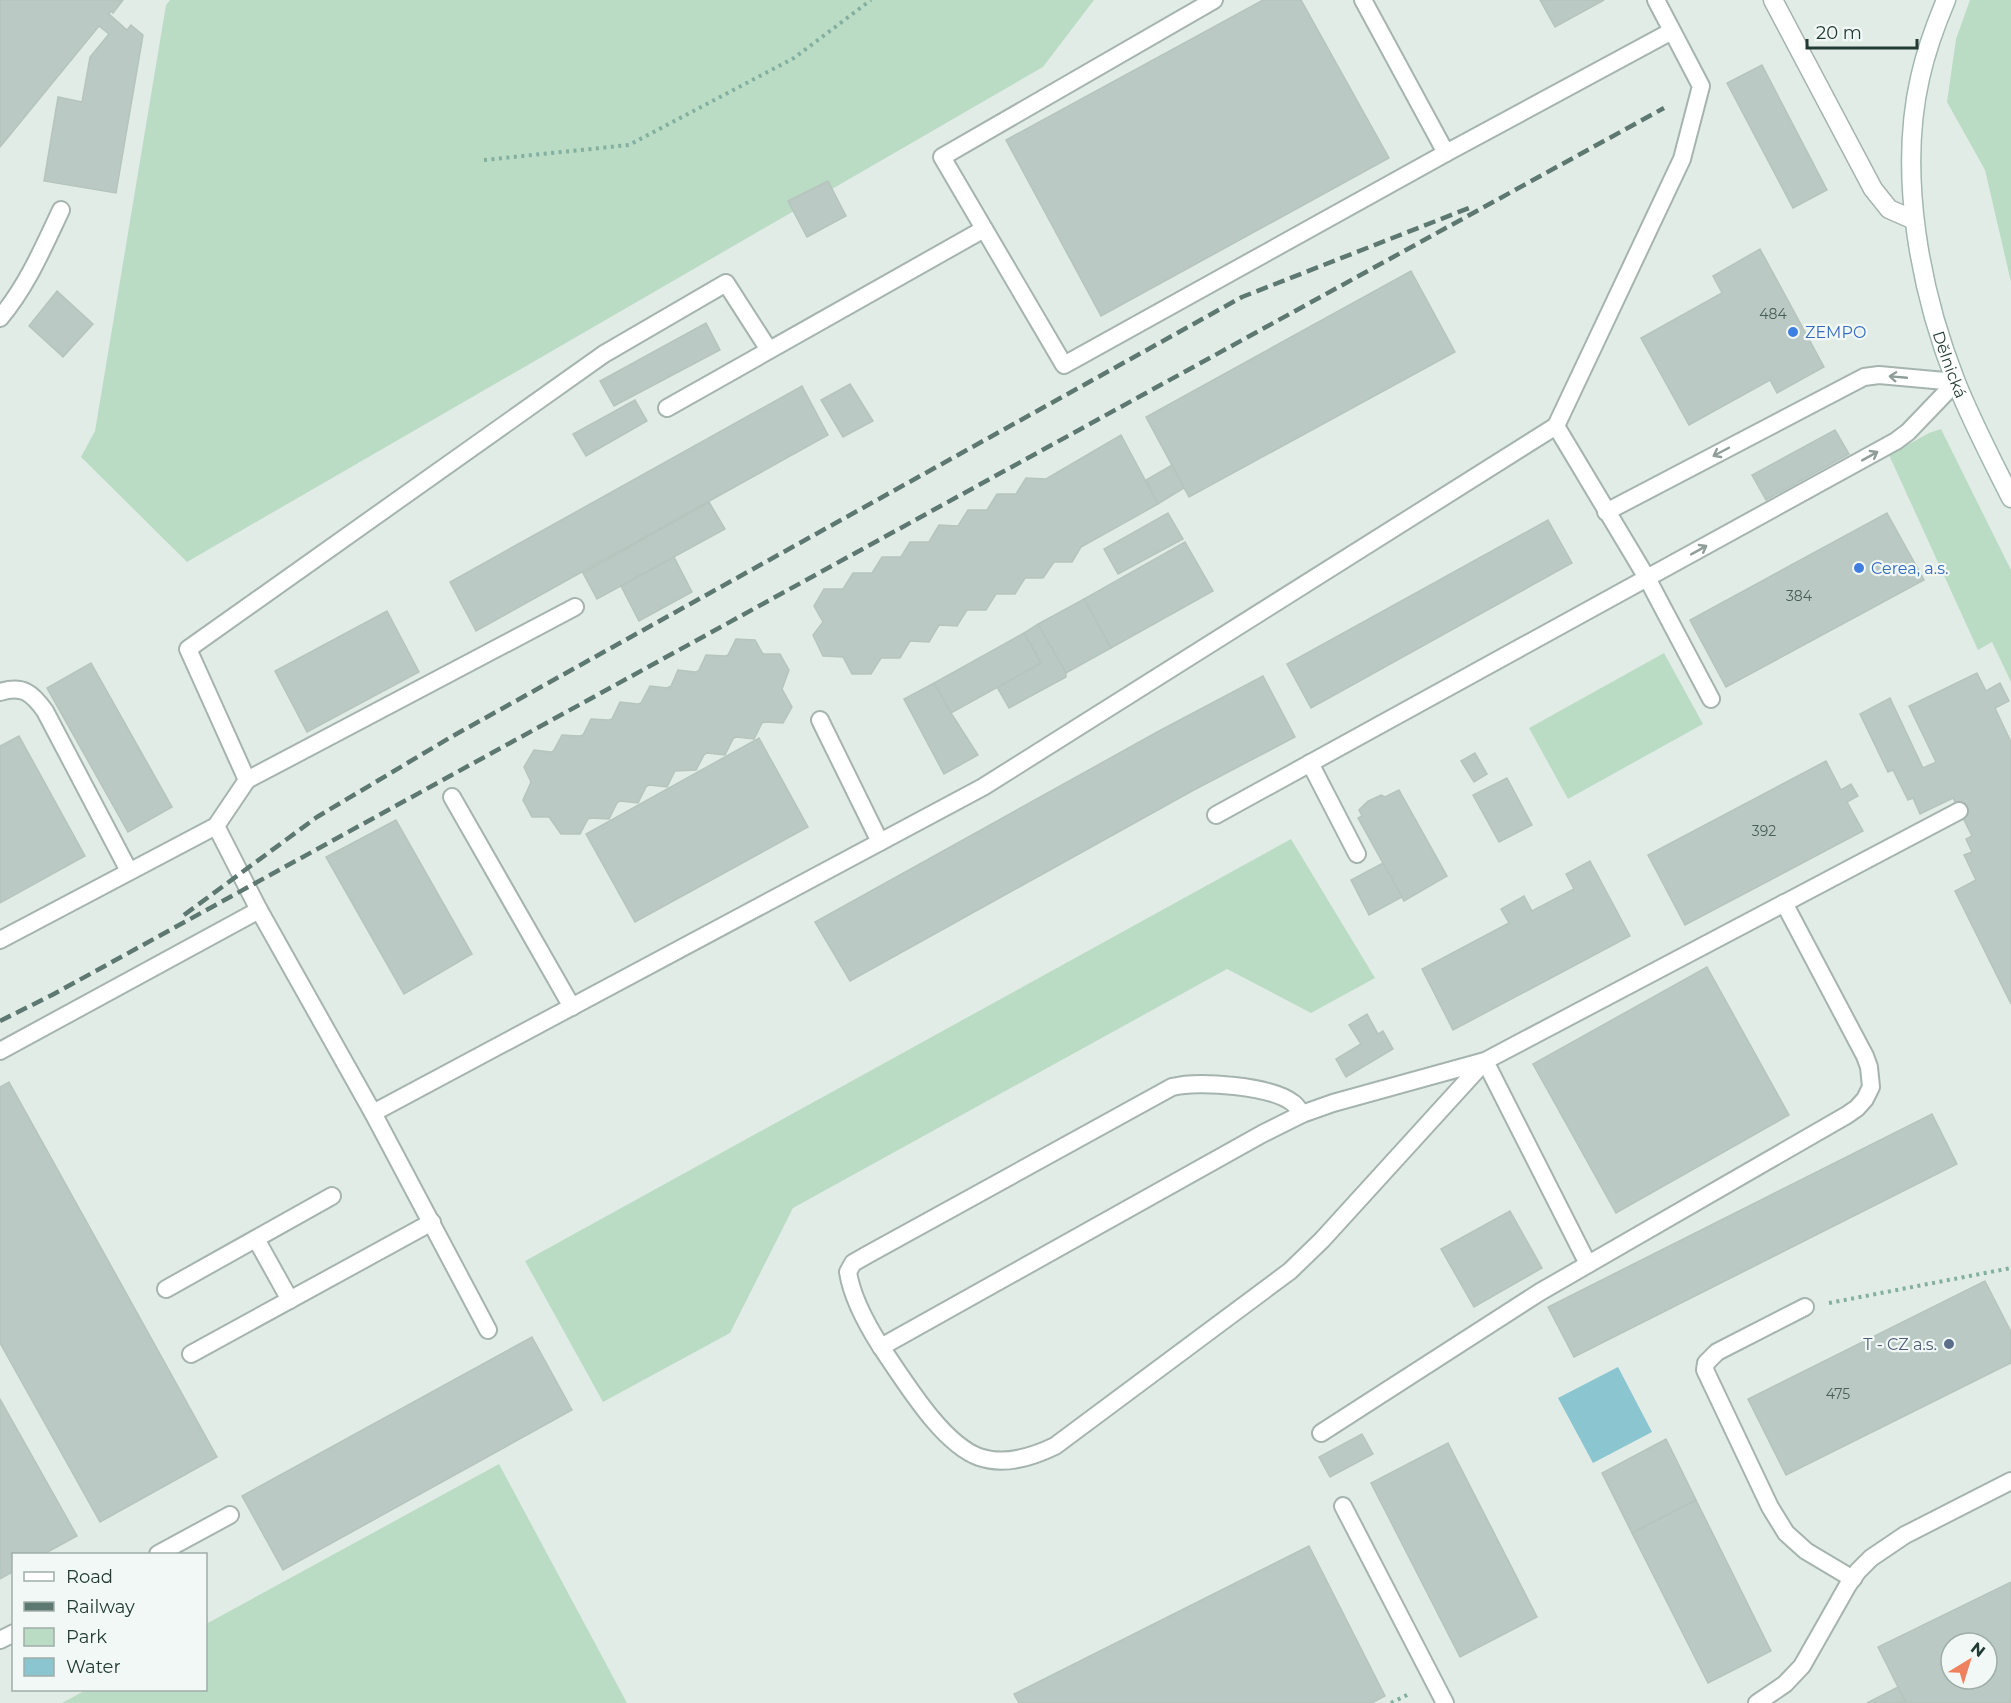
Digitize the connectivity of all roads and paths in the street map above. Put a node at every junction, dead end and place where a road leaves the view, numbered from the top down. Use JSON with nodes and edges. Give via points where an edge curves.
{"nodes":[{"id":1,"x":871,"y":0,"type":"edge"},
{"id":2,"x":1214,"y":0,"type":"edge"},
{"id":3,"x":1364,"y":0,"type":"edge"},
{"id":4,"x":1656,"y":0,"type":"edge"},
{"id":5,"x":1773,"y":0,"type":"edge"},
{"id":6,"x":1946,"y":0,"type":"edge"},
{"id":7,"x":1672,"y":31,"type":"junction"},
{"id":8,"x":1446,"y":153,"type":"junction"},
{"id":9,"x":484,"y":160,"type":"dead end"},
{"id":10,"x":61,"y":210,"type":"dead end"},
{"id":11,"x":1914,"y":220,"type":"junction"},
{"id":12,"x":984,"y":229,"type":"junction"},
{"id":13,"x":0,"y":318,"type":"edge"},
{"id":14,"x":769,"y":350,"type":"junction"},
{"id":15,"x":1956,"y":382,"type":"junction"},
{"id":16,"x":667,"y":408,"type":"dead end"},
{"id":17,"x":1556,"y":426,"type":"junction"},
{"id":18,"x":2011,"y":498,"type":"edge"},
{"id":19,"x":1606,"y":512,"type":"junction"},
{"id":20,"x":1647,"y":578,"type":"junction"},
{"id":21,"x":575,"y":607,"type":"dead end"},
{"id":22,"x":0,"y":692,"type":"edge"},
{"id":23,"x":1711,"y":699,"type":"dead end"},
{"id":24,"x":820,"y":720,"type":"dead end"},
{"id":25,"x":1310,"y":763,"type":"junction"},
{"id":26,"x":247,"y":780,"type":"junction"},
{"id":27,"x":452,"y":797,"type":"dead end"},
{"id":28,"x":1959,"y":811,"type":"dead end"},
{"id":29,"x":1216,"y":815,"type":"dead end"},
{"id":30,"x":216,"y":826,"type":"junction"},
{"id":31,"x":880,"y":842,"type":"junction"},
{"id":32,"x":1357,"y":854,"type":"dead end"},
{"id":33,"x":129,"y":871,"type":"junction"},
{"id":34,"x":1784,"y":903,"type":"junction"},
{"id":35,"x":259,"y":910,"type":"junction"},
{"id":36,"x":0,"y":940,"type":"edge"},
{"id":37,"x":572,"y":1006,"type":"junction"},
{"id":38,"x":0,"y":1051,"type":"edge"},
{"id":39,"x":1485,"y":1061,"type":"junction"},
{"id":40,"x":374,"y":1113,"type":"junction"},
{"id":41,"x":1302,"y":1114,"type":"junction"},
{"id":42,"x":332,"y":1196,"type":"dead end"},
{"id":43,"x":432,"y":1222,"type":"junction"},
{"id":44,"x":256,"y":1239,"type":"junction"},
{"id":45,"x":1588,"y":1264,"type":"junction"},
{"id":46,"x":2011,"y":1268,"type":"edge"},
{"id":47,"x":166,"y":1289,"type":"dead end"},
{"id":48,"x":290,"y":1300,"type":"junction"},
{"id":49,"x":1805,"y":1307,"type":"joint"},
{"id":50,"x":488,"y":1330,"type":"dead end"},
{"id":51,"x":881,"y":1347,"type":"junction"},
{"id":52,"x":191,"y":1354,"type":"dead end"},
{"id":53,"x":1321,"y":1433,"type":"dead end"},
{"id":54,"x":2011,"y":1481,"type":"edge"},
{"id":55,"x":1343,"y":1506,"type":"dead end"},
{"id":56,"x":230,"y":1515,"type":"dead end"},
{"id":57,"x":160,"y":1553,"type":"edge"},
{"id":58,"x":1853,"y":1579,"type":"junction"},
{"id":59,"x":1445,"y":1703,"type":"edge"},
{"id":60,"x":1757,"y":1703,"type":"edge"}],
"edges":[{"from":1,"to":9,"type":"path","via":[[794,58],[629,145]]},
{"from":2,"to":12,"type":"lane","via":[[942,157]]},
{"from":3,"to":8,"type":"lane"},
{"from":4,"to":7,"type":"lane"},
{"from":5,"to":11,"type":"street","via":[[1873,189],[1889,209]]},
{"from":6,"to":11,"type":"street","name":"Dělnická","via":[[1930,38],[1919,80],[1913,127]]},
{"from":7,"to":8,"type":"lane"},
{"from":7,"to":17,"type":"lane","via":[[1701,86],[1682,159]]},
{"from":8,"to":12,"type":"lane","via":[[1064,365]]},
{"from":10,"to":13,"type":"lane","via":[[15,301]]},
{"from":11,"to":15,"type":"street","name":"Dělnická","via":[[1927,291]]},
{"from":12,"to":14,"type":"lane"},
{"from":14,"to":16,"type":"lane"},
{"from":14,"to":26,"type":"lane","via":[[726,283],[604,354],[188,649]]},
{"from":15,"to":18,"type":"street","name":"Dělnická"},
{"from":15,"to":19,"type":"lane","one_way":true,"via":[[1864,377]]},
{"from":20,"to":15,"type":"lane","one_way":true,"via":[[1896,441]]},
{"from":17,"to":19,"type":"lane"},
{"from":17,"to":31,"type":"lane","via":[[983,787]]},
{"from":19,"to":20,"type":"lane"},
{"from":20,"to":23,"type":"lane"},
{"from":20,"to":25,"type":"lane"},
{"from":21,"to":26,"type":"lane"},
{"from":22,"to":33,"type":"lane","via":[[11,688],[36,698]]},
{"from":24,"to":31,"type":"lane"},
{"from":25,"to":29,"type":"lane"},
{"from":25,"to":32,"type":"lane"},
{"from":26,"to":30,"type":"lane"},
{"from":27,"to":37,"type":"lane"},
{"from":28,"to":34,"type":"lane"},
{"from":30,"to":33,"type":"lane"},
{"from":30,"to":35,"type":"lane"},
{"from":31,"to":37,"type":"lane"},
{"from":33,"to":36,"type":"lane"},
{"from":34,"to":39,"type":"lane"},
{"from":34,"to":45,"type":"lane","via":[[1865,1056],[1871,1087],[1865,1099],[1847,1114]]},
{"from":35,"to":38,"type":"lane"},
{"from":35,"to":40,"type":"lane"},
{"from":37,"to":40,"type":"lane"},
{"from":39,"to":41,"type":"lane"},
{"from":39,"to":45,"type":"lane"},
{"from":39,"to":51,"type":"lane","via":[[1290,1271],[1055,1446],[1021,1459],[979,1457],[938,1426]]},
{"from":40,"to":43,"type":"lane"},
{"from":41,"to":51,"type":"lane"},
{"from":41,"to":51,"type":"lane","via":[[1279,1095],[1237,1086],[1185,1083],[897,1238],[853,1263],[848,1272],[870,1331]]},
{"from":42,"to":44,"type":"lane"},
{"from":43,"to":48,"type":"lane"},
{"from":43,"to":50,"type":"lane"},
{"from":44,"to":47,"type":"lane"},
{"from":44,"to":48,"type":"lane"},
{"from":45,"to":53,"type":"lane"},
{"from":46,"to":49,"type":"path"},
{"from":48,"to":52,"type":"lane"},
{"from":49,"to":58,"type":"lane","via":[[1718,1352],[1706,1363],[1705,1370],[1786,1533],[1801,1547]]},
{"from":54,"to":58,"type":"lane","via":[[1887,1546]]},
{"from":55,"to":59,"type":"lane"},
{"from":56,"to":57,"type":"lane"},
{"from":58,"to":60,"type":"lane","via":[[1802,1666],[1785,1684]]}]}
